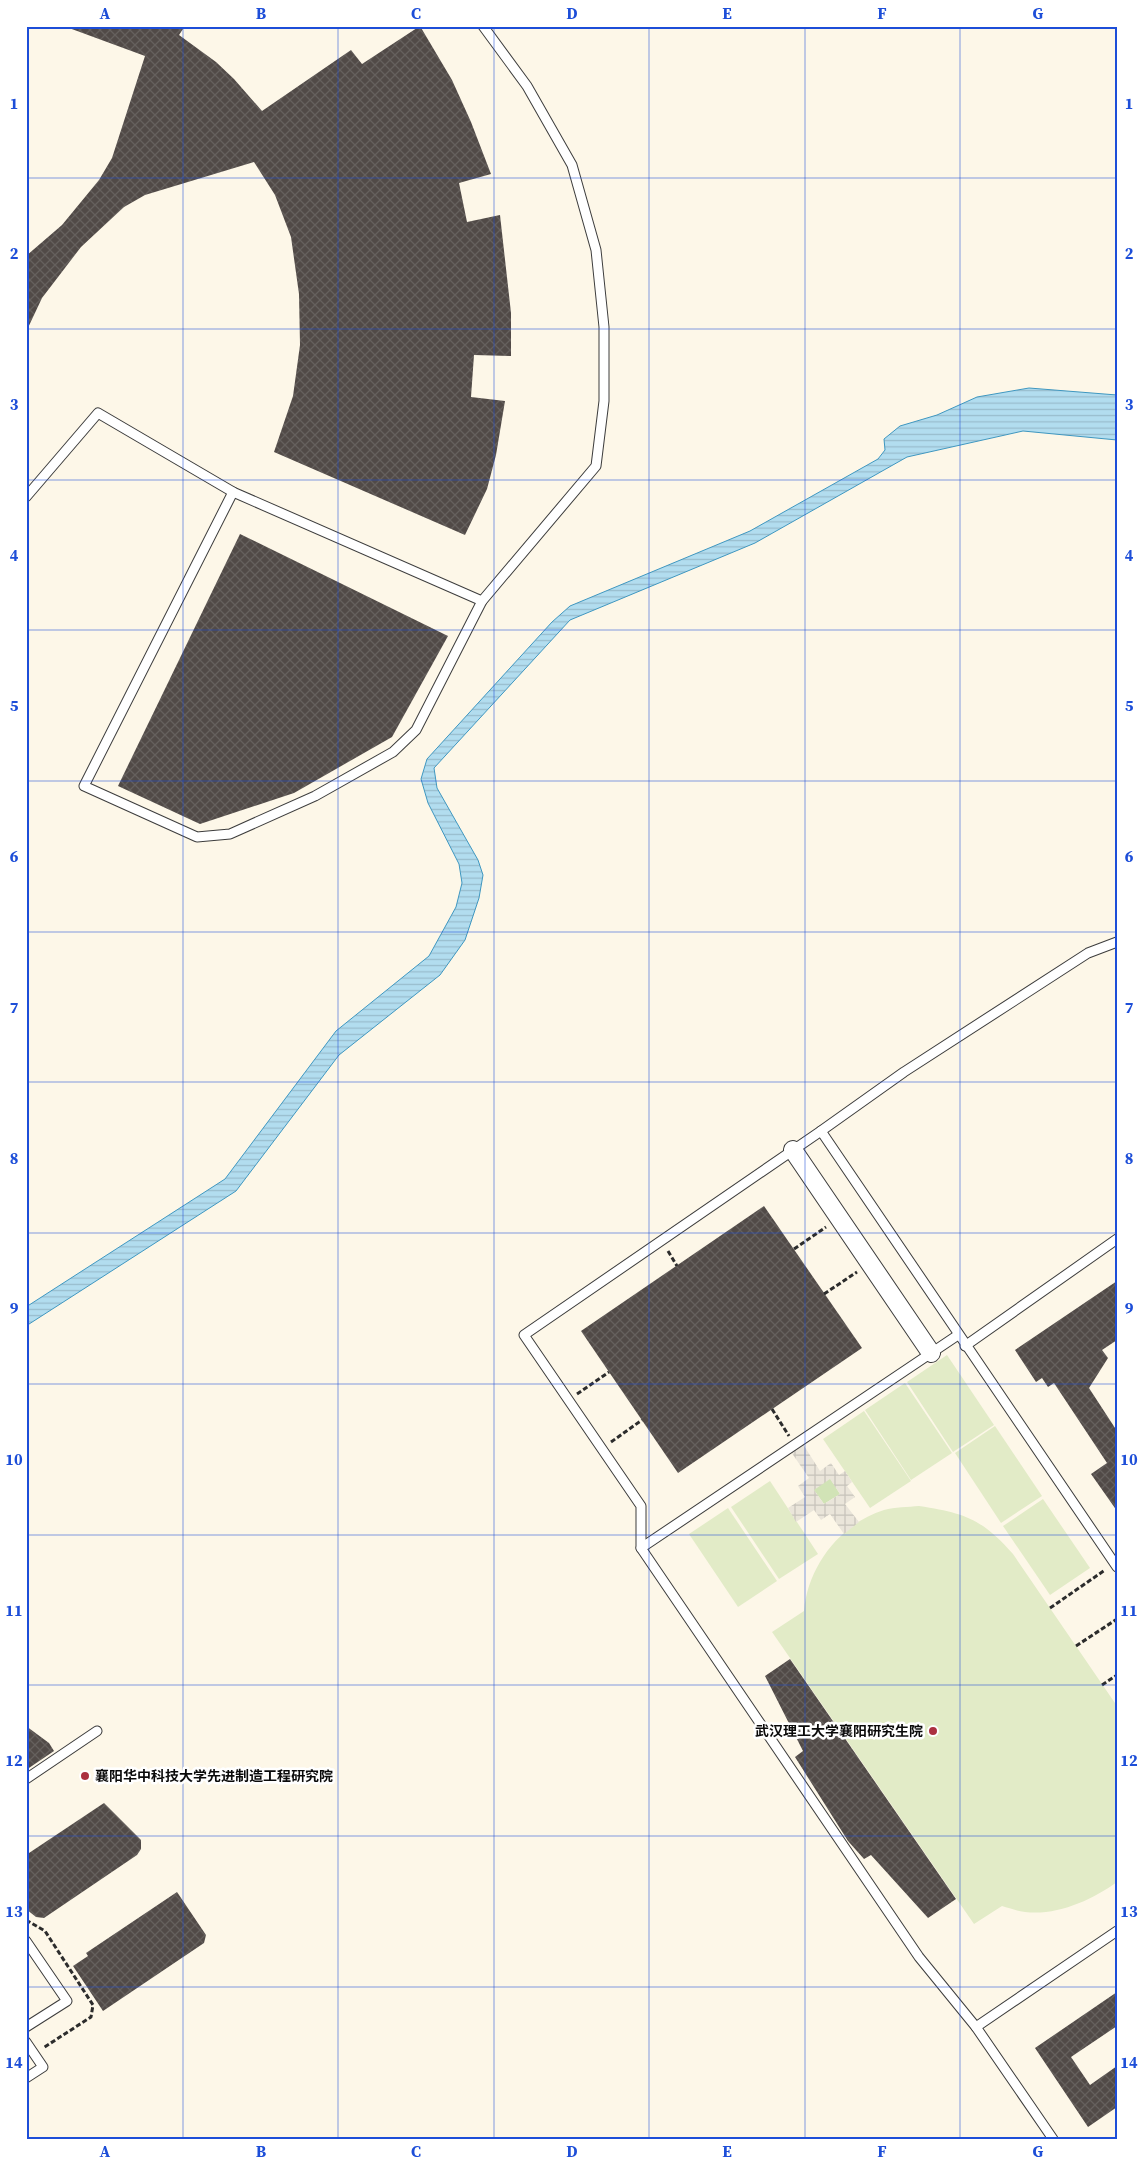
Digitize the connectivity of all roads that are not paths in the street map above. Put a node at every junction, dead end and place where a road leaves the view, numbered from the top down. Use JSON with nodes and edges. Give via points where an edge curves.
{"nodes":[{"id":1,"x":483,"y":26,"type":"edge"},
{"id":2,"x":233,"y":492,"type":"junction"},
{"id":3,"x":26,"y":497,"type":"edge"},
{"id":4,"x":482,"y":601,"type":"junction"},
{"id":5,"x":1117,"y":942,"type":"edge"},
{"id":6,"x":820,"y":1131,"type":"junction"},
{"id":7,"x":793,"y":1150,"type":"junction"},
{"id":8,"x":1117,"y":1239,"type":"edge"},
{"id":9,"x":958,"y":1335,"type":"junction"},
{"id":10,"x":965,"y":1346,"type":"junction"},
{"id":11,"x":931,"y":1353,"type":"junction"},
{"id":12,"x":641,"y":1548,"type":"junction"},
{"id":13,"x":1116,"y":1565,"type":"edge"},
{"id":14,"x":97,"y":1731,"type":"dead end"},
{"id":15,"x":26,"y":1779,"type":"edge"},
{"id":16,"x":1117,"y":1931,"type":"edge"},
{"id":17,"x":26,"y":1941,"type":"edge"},
{"id":18,"x":26,"y":2027,"type":"edge"},
{"id":19,"x":976,"y":2027,"type":"junction"},
{"id":20,"x":26,"y":2042,"type":"edge"},
{"id":21,"x":26,"y":2078,"type":"edge"},
{"id":22,"x":1053,"y":2139,"type":"edge"}],
"edges":[{"from":1,"to":4,"type":"lane","via":[[527,86],[572,165],[596,250],[604,327],[604,402],[596,466]]},
{"from":2,"to":3,"type":"lane","via":[[98,413]]},
{"from":2,"to":4,"type":"lane"},
{"from":2,"to":4,"type":"lane","via":[[84,786],[197,837],[230,834],[315,796],[393,752],[416,730]]},
{"from":5,"to":6,"type":"lane","via":[[1088,953],[904,1072]]},
{"from":6,"to":7,"type":"lane"},
{"from":6,"to":9,"type":"lane"},
{"from":7,"to":11,"type":"street"},
{"from":7,"to":12,"type":"lane","via":[[524,1335],[641,1506]]},
{"from":8,"to":10,"type":"lane"},
{"from":9,"to":10,"type":"lane"},
{"from":9,"to":11,"type":"lane"},
{"from":10,"to":13,"type":"lane"},
{"from":11,"to":12,"type":"lane"},
{"from":12,"to":19,"type":"lane","via":[[919,1957]]},
{"from":14,"to":15,"type":"lane"},
{"from":16,"to":19,"type":"lane"},
{"from":17,"to":18,"type":"lane","via":[[67,2001]]},
{"from":19,"to":22,"type":"lane"},
{"from":20,"to":21,"type":"lane","via":[[43,2067]]}]}
